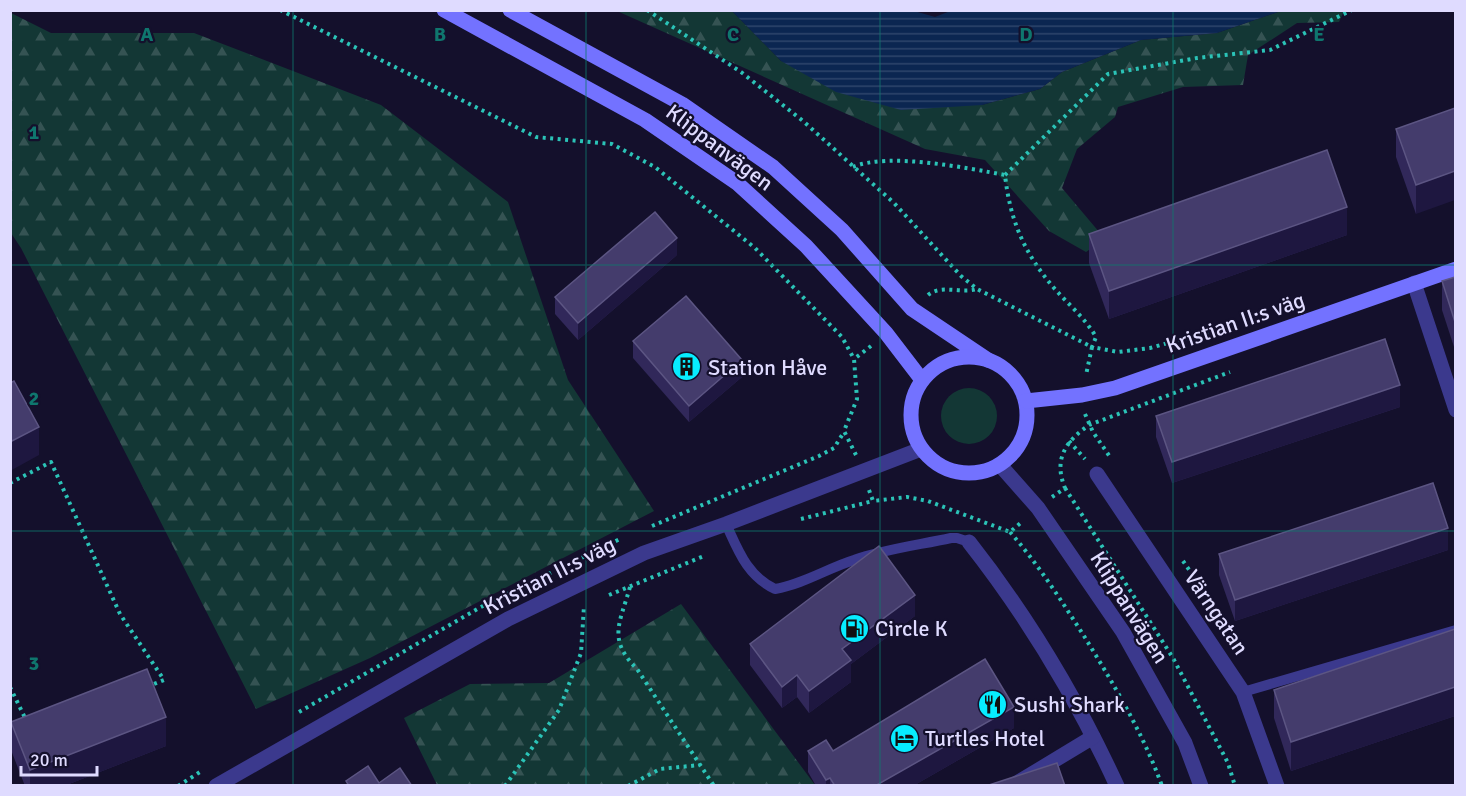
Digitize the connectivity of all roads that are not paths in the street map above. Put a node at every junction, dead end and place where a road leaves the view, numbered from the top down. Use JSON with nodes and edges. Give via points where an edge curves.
{"nodes":[{"id":1,"x":444,"y":10,"type":"edge"},
{"id":2,"x":510,"y":10,"type":"edge"},
{"id":3,"x":1455,"y":269,"type":"edge"},
{"id":4,"x":1414,"y":283,"type":"junction"},
{"id":5,"x":988,"y":360,"type":"junction"},
{"id":6,"x":922,"y":380,"type":"junction"},
{"id":7,"x":1026,"y":401,"type":"junction"},
{"id":8,"x":1455,"y":410,"type":"edge"},
{"id":9,"x":921,"y":449,"type":"junction"},
{"id":10,"x":1000,"y":465,"type":"junction"},
{"id":11,"x":1097,"y":474,"type":"dead end"},
{"id":12,"x":726,"y":524,"type":"junction"},
{"id":13,"x":969,"y":542,"type":"joint"},
{"id":14,"x":1455,"y":630,"type":"edge"},
{"id":15,"x":1243,"y":692,"type":"junction"},
{"id":16,"x":1093,"y":737,"type":"junction"},
{"id":17,"x":216,"y":786,"type":"edge"},
{"id":18,"x":1012,"y":786,"type":"edge"},
{"id":19,"x":1117,"y":786,"type":"edge"},
{"id":20,"x":1201,"y":786,"type":"edge"},
{"id":21,"x":1277,"y":786,"type":"edge"}],
"edges":[{"from":1,"to":6,"type":"main road","name":"Klippanvägen","via":[[645,120],[737,183],[806,246],[886,333]]},
{"from":2,"to":5,"type":"main road","name":"Klippanvägen","via":[[682,104],[773,167],[842,231],[912,309]]},
{"from":3,"to":4,"type":"main road","name":"Kristian II:s väg"},
{"from":4,"to":7,"type":"main road","name":"Kristian II:s väg","via":[[1115,388]]},
{"from":4,"to":8,"type":"street"},
{"from":5,"to":6,"type":"main road","name":"Klippanvägen","via":[[959,357],[932,369]]},
{"from":5,"to":7,"type":"main road","name":"Klippanvägen","via":[[1012,375]]},
{"from":6,"to":9,"type":"main road","via":[[911,414],[914,436]]},
{"from":7,"to":10,"type":"main road","via":[[1028,416],[1023,437]]},
{"from":9,"to":10,"type":"main road","via":[[931,460],[958,472],[972,474]]},
{"from":9,"to":12,"type":"street","name":"Kristian II:s väg"},
{"from":10,"to":20,"type":"street","name":"Klippanvägen","via":[[1038,508],[1123,632],[1185,743]]},
{"from":11,"to":15,"type":"street","name":"Värngatan"},
{"from":12,"to":13,"type":"lane","via":[[749,570],[775,589],[859,558],[957,537]]},
{"from":12,"to":17,"type":"street","name":"Kristian II:s väg","via":[[644,553],[508,619]]},
{"from":13,"to":16,"type":"street","via":[[1035,634]]},
{"from":14,"to":15,"type":"lane"},
{"from":15,"to":21,"type":"street","name":"Värngatan"},
{"from":16,"to":18,"type":"street"},
{"from":16,"to":19,"type":"street"}]}
